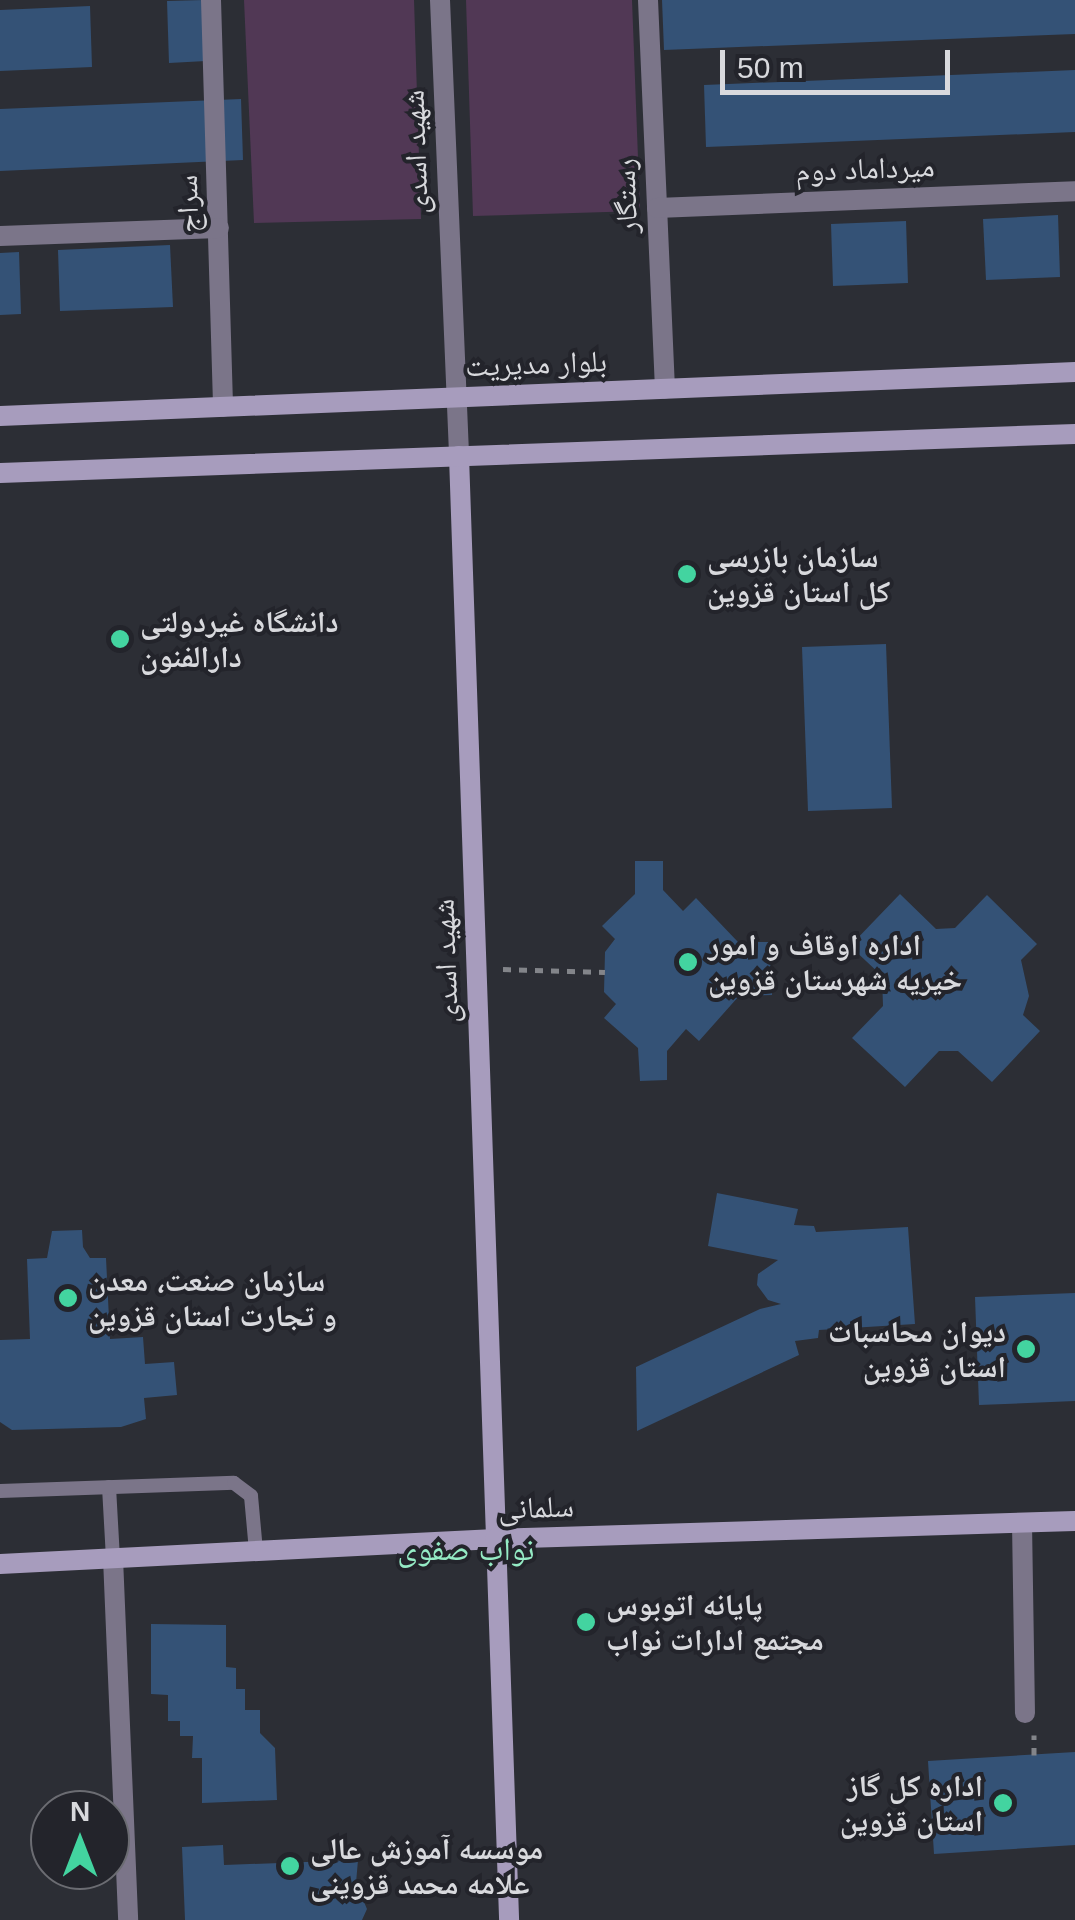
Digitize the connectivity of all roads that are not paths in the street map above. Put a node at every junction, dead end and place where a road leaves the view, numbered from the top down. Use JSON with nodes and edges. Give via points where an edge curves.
{"nodes":[{"id":1,"x":211,"y":0,"type":"edge"},
{"id":2,"x":440,"y":0,"type":"edge"},
{"id":3,"x":648,"y":0,"type":"edge"},
{"id":4,"x":1075,"y":191,"type":"edge"},
{"id":5,"x":657,"y":208,"type":"junction"},
{"id":6,"x":218,"y":228,"type":"junction"},
{"id":7,"x":0,"y":236,"type":"edge"},
{"id":8,"x":1075,"y":372,"type":"edge"},
{"id":9,"x":664,"y":389,"type":"junction"},
{"id":10,"x":457,"y":398,"type":"junction"},
{"id":11,"x":223,"y":407,"type":"junction"},
{"id":12,"x":0,"y":416,"type":"edge"},
{"id":13,"x":1075,"y":434,"type":"edge"},
{"id":14,"x":459,"y":456,"type":"junction"},
{"id":15,"x":0,"y":473,"type":"edge"},
{"id":16,"x":109,"y":1487,"type":"junction"},
{"id":17,"x":0,"y":1490,"type":"edge"},
{"id":18,"x":1075,"y":1521,"type":"edge"},
{"id":19,"x":1022,"y":1522,"type":"junction"},
{"id":20,"x":495,"y":1539,"type":"junction"},
{"id":21,"x":256,"y":1551,"type":"junction"},
{"id":22,"x":113,"y":1558,"type":"junction"},
{"id":23,"x":0,"y":1564,"type":"edge"},
{"id":24,"x":1026,"y":1713,"type":"dead end"},
{"id":25,"x":128,"y":1920,"type":"edge"},
{"id":26,"x":509,"y":1920,"type":"edge"}],
"edges":[{"from":1,"to":6,"type":"street","name":"سراج"},
{"from":2,"to":10,"type":"street","name":"شهید اسدی"},
{"from":3,"to":5,"type":"street","name":"رستگار"},
{"from":4,"to":5,"type":"street","name":"میرداماد دوم"},
{"from":5,"to":9,"type":"street","name":"رستگار"},
{"from":6,"to":7,"type":"street"},
{"from":6,"to":11,"type":"street","name":"سراج"},
{"from":8,"to":9,"type":"street","name":"بلوار مدیریت"},
{"from":9,"to":10,"type":"street","name":"بلوار مدیریت"},
{"from":10,"to":11,"type":"street","name":"بلوار مدیریت"},
{"from":10,"to":14,"type":"street","name":"شهید اسدی"},
{"from":11,"to":12,"type":"street","name":"بلوار مدیریت"},
{"from":13,"to":14,"type":"street"},
{"from":14,"to":15,"type":"street"},
{"from":14,"to":20,"type":"street","name":"شهید اسدی"},
{"from":16,"to":17,"type":"lane"},
{"from":16,"to":21,"type":"lane","via":[[244,1487],[254,1507]]},
{"from":16,"to":22,"type":"lane"},
{"from":18,"to":19,"type":"street","name":"سلمانی"},
{"from":19,"to":20,"type":"street","name":"سلمانی"},
{"from":19,"to":24,"type":"street"},
{"from":20,"to":21,"type":"street","name":"سلمانی"},
{"from":20,"to":26,"type":"street","name":"شهید اسدی"},
{"from":21,"to":22,"type":"street","name":"سلمانی"},
{"from":22,"to":23,"type":"street","name":"سلمانی"},
{"from":22,"to":25,"type":"street"}]}
